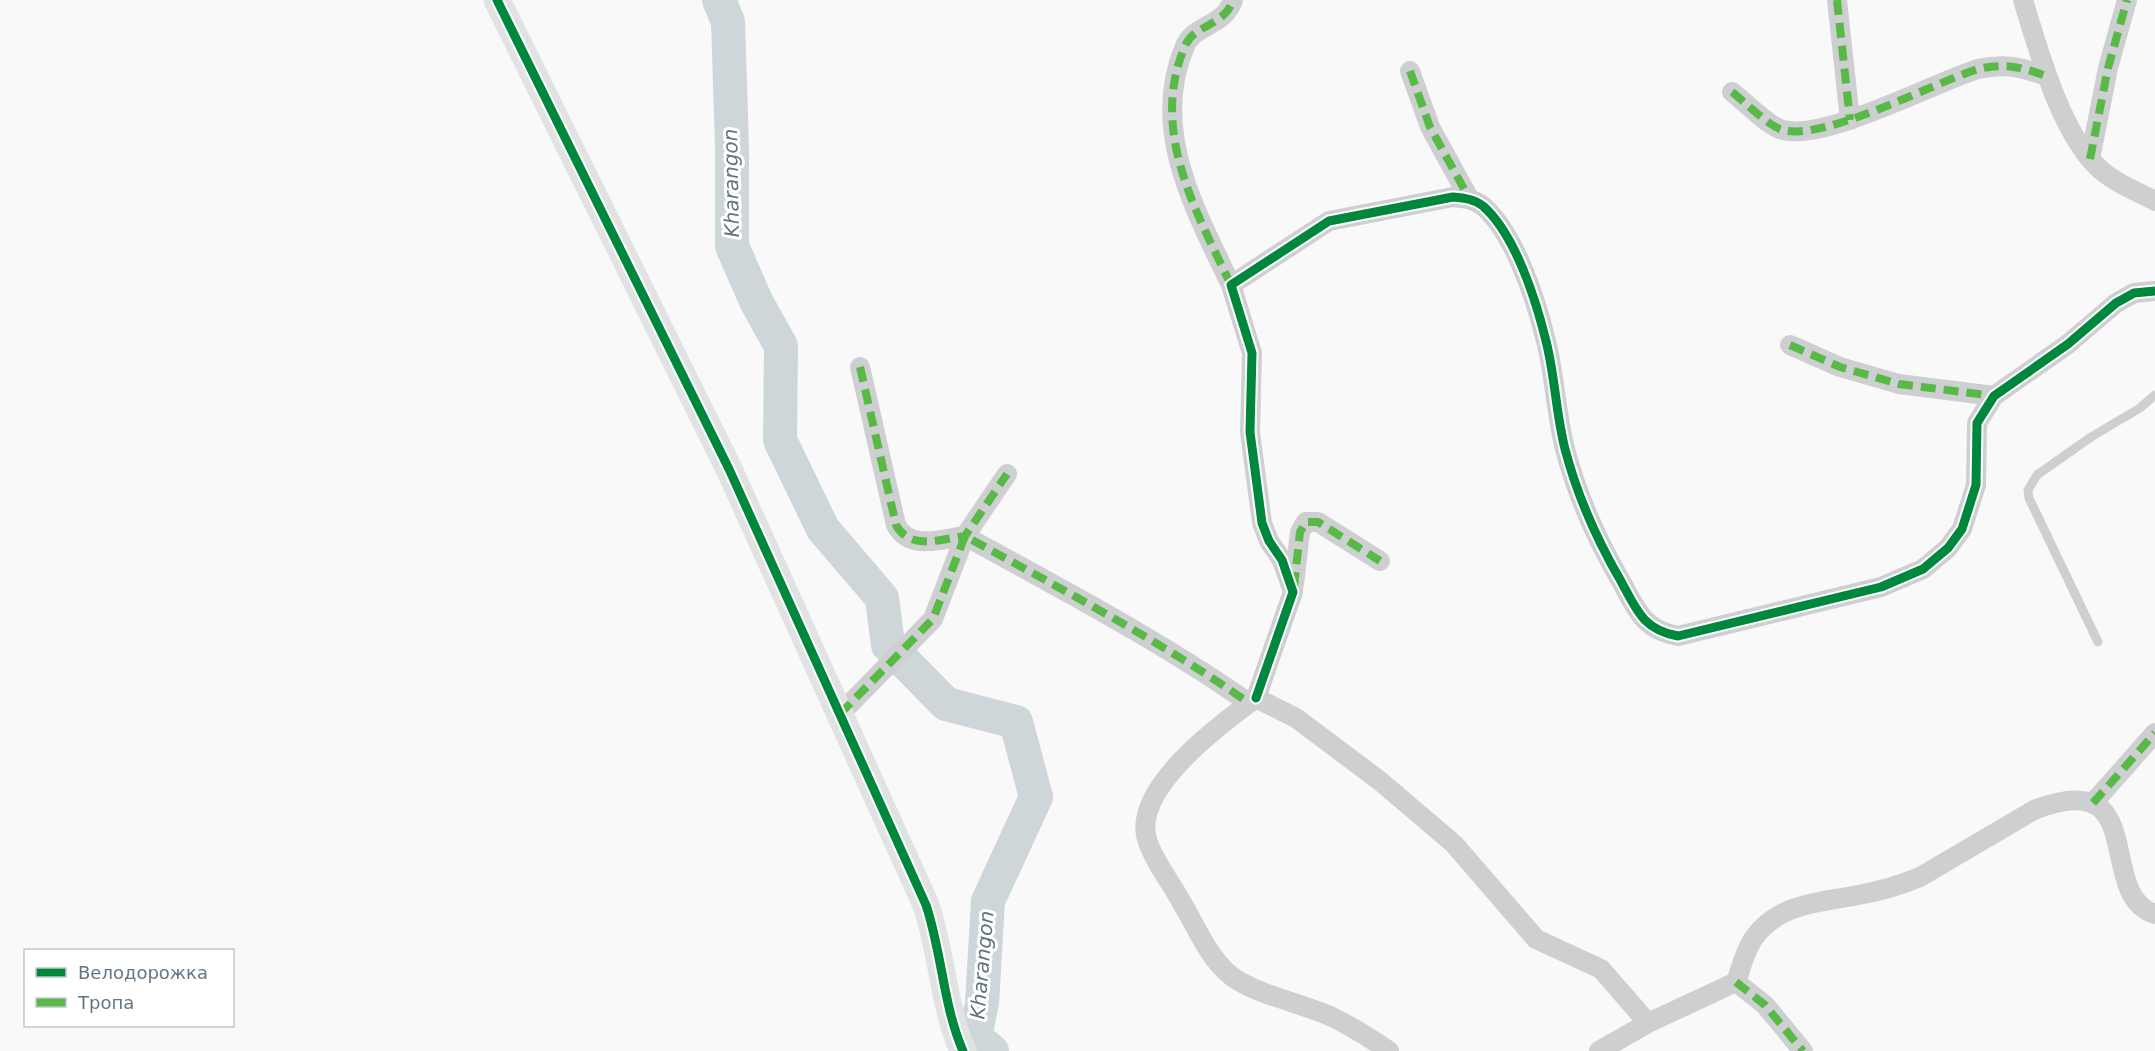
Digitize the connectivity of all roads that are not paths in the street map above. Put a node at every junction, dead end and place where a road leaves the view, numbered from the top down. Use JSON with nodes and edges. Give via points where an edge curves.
{"nodes":[{"id":1,"x":496,"y":0,"type":"edge"},
{"id":2,"x":1233,"y":0,"type":"edge"},
{"id":3,"x":1837,"y":0,"type":"edge"},
{"id":4,"x":2023,"y":0,"type":"edge"},
{"id":5,"x":2127,"y":0,"type":"edge"},
{"id":6,"x":1410,"y":71,"type":"dead end"},
{"id":7,"x":2046,"y":76,"type":"junction"},
{"id":8,"x":1732,"y":92,"type":"dead end"},
{"id":9,"x":1850,"y":120,"type":"junction"},
{"id":10,"x":2090,"y":159,"type":"junction"},
{"id":11,"x":1468,"y":198,"type":"junction"},
{"id":12,"x":2155,"y":201,"type":"edge"},
{"id":13,"x":1232,"y":285,"type":"junction"},
{"id":14,"x":2155,"y":291,"type":"edge"},
{"id":15,"x":1790,"y":345,"type":"dead end"},
{"id":16,"x":860,"y":367,"type":"dead end"},
{"id":17,"x":1995,"y":396,"type":"junction"},
{"id":18,"x":2155,"y":396,"type":"edge"},
{"id":19,"x":1007,"y":474,"type":"dead end"},
{"id":20,"x":965,"y":536,"type":"junction"},
{"id":21,"x":1380,"y":561,"type":"dead end"},
{"id":22,"x":1293,"y":592,"type":"junction"},
{"id":23,"x":2098,"y":642,"type":"dead end"},
{"id":24,"x":1252,"y":700,"type":"junction"},
{"id":25,"x":840,"y":714,"type":"junction"},
{"id":26,"x":2155,"y":733,"type":"edge"},
{"id":27,"x":2092,"y":803,"type":"junction"},
{"id":28,"x":2155,"y":914,"type":"edge"},
{"id":29,"x":1736,"y":982,"type":"junction"},
{"id":30,"x":1648,"y":1023,"type":"junction"},
{"id":31,"x":963,"y":1051,"type":"edge"},
{"id":32,"x":1389,"y":1051,"type":"edge"},
{"id":33,"x":1599,"y":1051,"type":"edge"},
{"id":34,"x":1803,"y":1051,"type":"edge"}],
"edges":[{"from":1,"to":25,"type":"street","via":[[729,469]]},
{"from":2,"to":13,"type":"street","via":[[1221,19],[1196,33],[1185,45],[1173,84],[1172,103],[1184,183]]},
{"from":3,"to":9,"type":"street"},
{"from":4,"to":7,"type":"street"},
{"from":5,"to":10,"type":"street","via":[[2108,68]]},
{"from":6,"to":11,"type":"street","via":[[1430,127]]},
{"from":7,"to":9,"type":"street","via":[[1999,64]]},
{"from":7,"to":10,"type":"street"},
{"from":8,"to":9,"type":"street","via":[[1781,130],[1805,131]]},
{"from":10,"to":12,"type":"street","via":[[2104,172]]},
{"from":11,"to":13,"type":"street","via":[[1440,199],[1329,221]]},
{"from":11,"to":17,"type":"street","via":[[1482,206],[1505,235],[1530,287],[1546,341],[1565,448],[1585,507],[1641,617],[1661,633],[1678,636],[1759,619],[1881,587],[1923,569],[1962,530],[1976,486],[1977,423]]},
{"from":13,"to":22,"type":"street","via":[[1252,353],[1250,432],[1262,523],[1286,569]]},
{"from":14,"to":17,"type":"street","via":[[2134,293],[2116,303],[2068,344]]},
{"from":15,"to":17,"type":"street","via":[[1840,367],[1899,384]]},
{"from":16,"to":20,"type":"street","via":[[900,533],[920,542]]},
{"from":18,"to":23,"type":"lane","via":[[2037,475],[2028,490]]},
{"from":19,"to":20,"type":"street"},
{"from":20,"to":24,"type":"street"},
{"from":20,"to":25,"type":"street","via":[[938,611]]},
{"from":21,"to":22,"type":"street","via":[[1318,522],[1306,522],[1300,532]]},
{"from":22,"to":24,"type":"street"},
{"from":24,"to":30,"type":"street","via":[[1296,718],[1380,781],[1454,844],[1536,939],[1601,969]]},
{"from":24,"to":32,"type":"street","via":[[1184,756],[1165,780],[1147,816],[1149,843],[1224,969],[1251,988],[1360,1031]]},
{"from":25,"to":31,"type":"street","via":[[926,905]]},
{"from":26,"to":27,"type":"street"},
{"from":27,"to":28,"type":"street","via":[[2110,822],[2134,899],[2141,908]]},
{"from":27,"to":29,"type":"street","via":[[2068,800],[2034,810],[1920,877],[1853,896],[1813,902],[1778,916],[1753,939]]},
{"from":29,"to":30,"type":"street"},
{"from":29,"to":34,"type":"street","via":[[1765,1005]]},
{"from":30,"to":33,"type":"street"}]}
